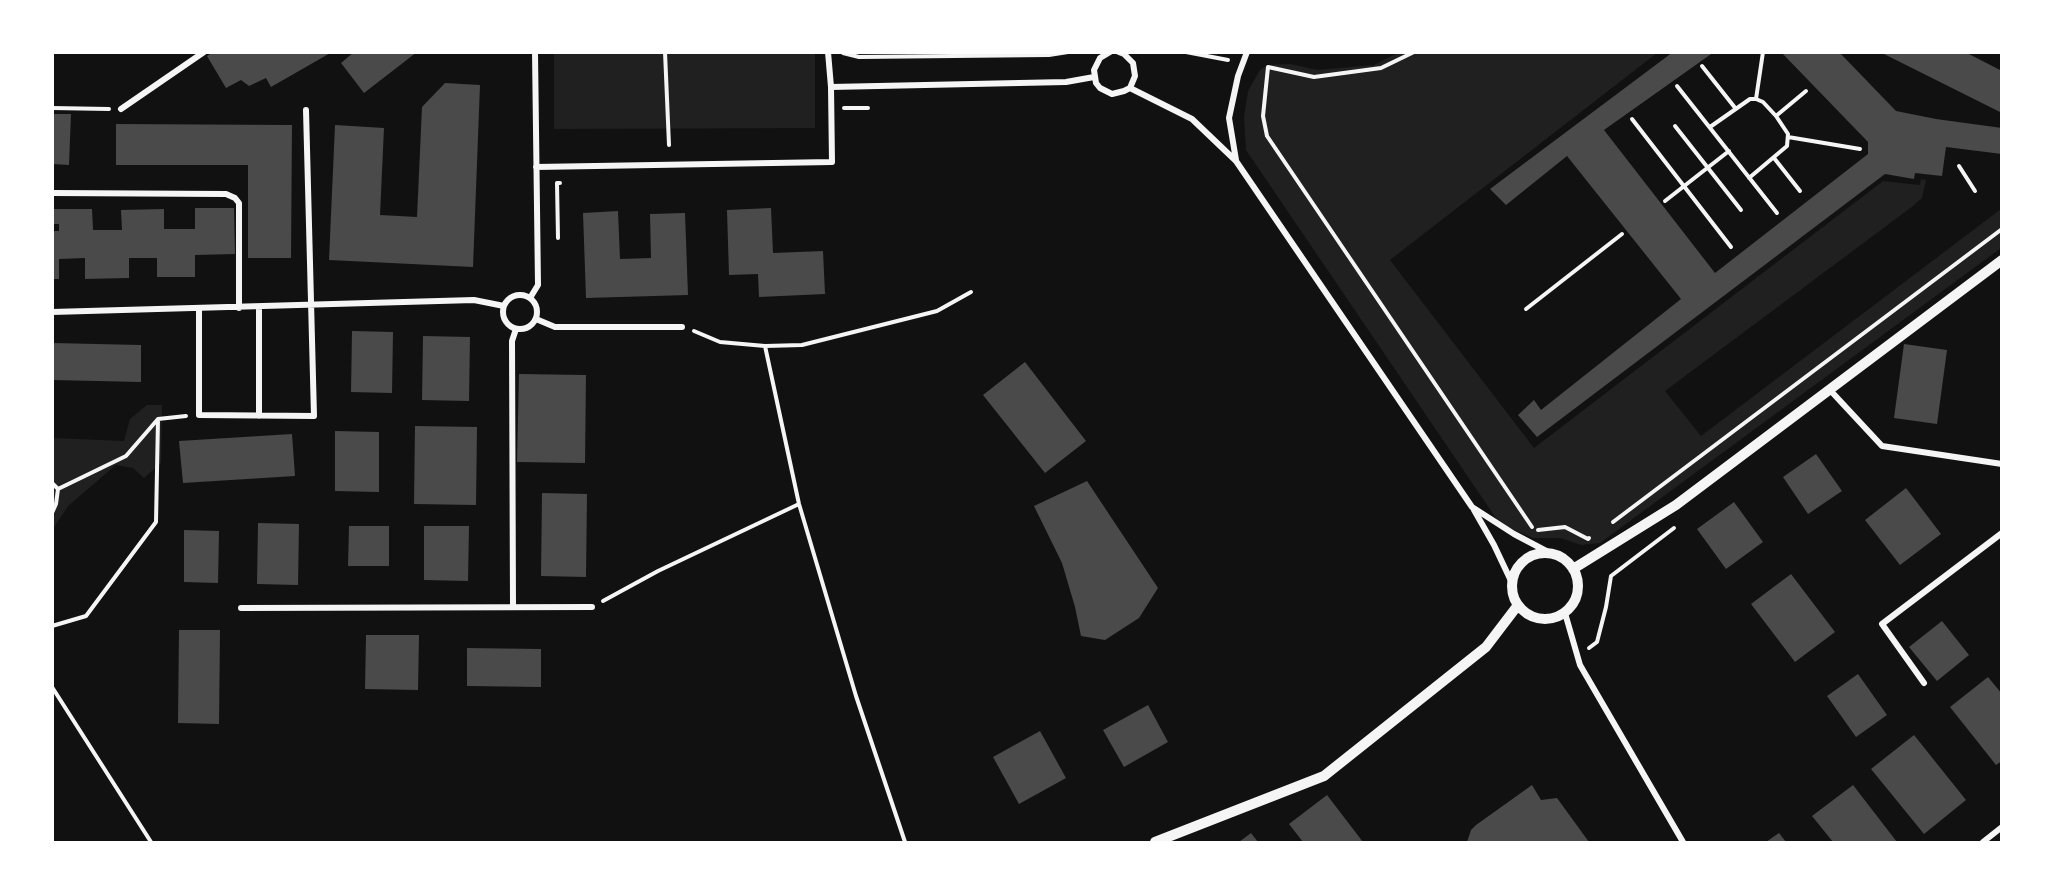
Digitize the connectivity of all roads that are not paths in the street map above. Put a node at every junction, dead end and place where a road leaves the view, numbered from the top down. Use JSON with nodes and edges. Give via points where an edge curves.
{"nodes":[{"id":1,"x":204,"y":52,"type":"edge"},
{"id":2,"x":535,"y":52,"type":"edge"},
{"id":3,"x":828,"y":52,"type":"edge"},
{"id":4,"x":1110,"y":52,"type":"edge"},
{"id":5,"x":1119,"y":52,"type":"edge"},
{"id":6,"x":1247,"y":52,"type":"edge"},
{"id":7,"x":1094,"y":77,"type":"junction"},
{"id":8,"x":831,"y":87,"type":"junction"},
{"id":9,"x":1130,"y":87,"type":"junction"},
{"id":10,"x":121,"y":109,"type":"road end"},
{"id":11,"x":306,"y":110,"type":"dead end"},
{"id":12,"x":1236,"y":161,"type":"junction"},
{"id":13,"x":536,"y":167,"type":"junction"},
{"id":14,"x":52,"y":193,"type":"edge"},
{"id":15,"x":2001,"y":260,"type":"edge"},
{"id":16,"x":530,"y":298,"type":"junction"},
{"id":17,"x":310,"y":306,"type":"junction"},
{"id":18,"x":504,"y":306,"type":"junction"},
{"id":19,"x":259,"y":307,"type":"junction"},
{"id":20,"x":239,"y":308,"type":"junction"},
{"id":21,"x":199,"y":309,"type":"junction"},
{"id":22,"x":52,"y":312,"type":"edge"},
{"id":23,"x":536,"y":319,"type":"junction"},
{"id":24,"x":682,"y":327,"type":"road end"},
{"id":25,"x":516,"y":329,"type":"junction"},
{"id":26,"x":1829,"y":389,"type":"junction"},
{"id":27,"x":260,"y":416,"type":"junction"},
{"id":28,"x":2001,"y":464,"type":"edge"},
{"id":29,"x":1472,"y":507,"type":"junction"},
{"id":30,"x":2001,"y":533,"type":"edge"},
{"id":31,"x":1552,"y":554,"type":"junction"},
{"id":32,"x":1573,"y":568,"type":"junction"},
{"id":33,"x":1512,"y":584,"type":"junction"},
{"id":34,"x":1518,"y":605,"type":"junction"},
{"id":35,"x":513,"y":607,"type":"junction"},
{"id":36,"x":592,"y":607,"type":"road end"},
{"id":37,"x":241,"y":608,"type":"dead end"},
{"id":38,"x":1564,"y":613,"type":"junction"},
{"id":39,"x":1924,"y":683,"type":"dead end"},
{"id":40,"x":2001,"y":827,"type":"edge"},
{"id":41,"x":1172,"y":840,"type":"edge"},
{"id":42,"x":1155,"y":843,"type":"edge"},
{"id":43,"x":1683,"y":843,"type":"edge"},
{"id":44,"x":1983,"y":843,"type":"edge"}],
"edges":[{"from":1,"to":10,"type":"street"},
{"from":2,"to":13,"type":"street"},
{"from":3,"to":8,"type":"street"},
{"from":4,"to":7,"type":"street","via":[[1096,64]]},
{"from":5,"to":9,"type":"street","via":[[1136,69]]},
{"from":6,"to":12,"type":"street","via":[[1229,118]]},
{"from":7,"to":8,"type":"street","via":[[1066,82]]},
{"from":7,"to":9,"type":"street","via":[[1100,88],[1112,94]]},
{"from":8,"to":13,"type":"street","via":[[832,162]]},
{"from":9,"to":12,"type":"street","via":[[1192,119]]},
{"from":11,"to":17,"type":"street"},
{"from":12,"to":29,"type":"street"},
{"from":13,"to":16,"type":"street","via":[[538,285]]},
{"from":14,"to":20,"type":"street","via":[[226,194],[235,198],[239,203]]},
{"from":15,"to":26,"type":"street"},
{"from":16,"to":18,"type":"street","via":[[514,296]]},
{"from":16,"to":23,"type":"street","via":[[536,308]]},
{"from":17,"to":18,"type":"street","via":[[474,300]]},
{"from":17,"to":19,"type":"street"},
{"from":17,"to":27,"type":"street","via":[[314,416]]},
{"from":18,"to":25,"type":"street","via":[[505,321]]},
{"from":19,"to":20,"type":"street"},
{"from":19,"to":27,"type":"street"},
{"from":20,"to":21,"type":"street"},
{"from":21,"to":22,"type":"street"},
{"from":21,"to":27,"type":"street","via":[[199,415]]},
{"from":23,"to":24,"type":"street","via":[[555,327]]},
{"from":23,"to":25,"type":"street","via":[[527,328]]},
{"from":25,"to":35,"type":"street","via":[[512,340]]},
{"from":26,"to":28,"type":"street","via":[[1882,446]]},
{"from":26,"to":32,"type":"street","via":[[1677,505]]},
{"from":29,"to":31,"type":"street"},
{"from":29,"to":33,"type":"street"},
{"from":30,"to":39,"type":"street","via":[[1882,624]]},
{"from":31,"to":32,"type":"street"},
{"from":31,"to":33,"type":"street","via":[[1530,557],[1521,563]]},
{"from":32,"to":38,"type":"street","via":[[1578,588]]},
{"from":33,"to":34,"type":"street"},
{"from":34,"to":38,"type":"street","via":[[1525,613],[1545,620]]},
{"from":34,"to":41,"type":"street","via":[[1486,647],[1324,776]]},
{"from":35,"to":36,"type":"street"},
{"from":35,"to":37,"type":"street"},
{"from":38,"to":43,"type":"street","via":[[1580,665]]},
{"from":40,"to":44,"type":"street"},
{"from":41,"to":42,"type":"street"}]}
